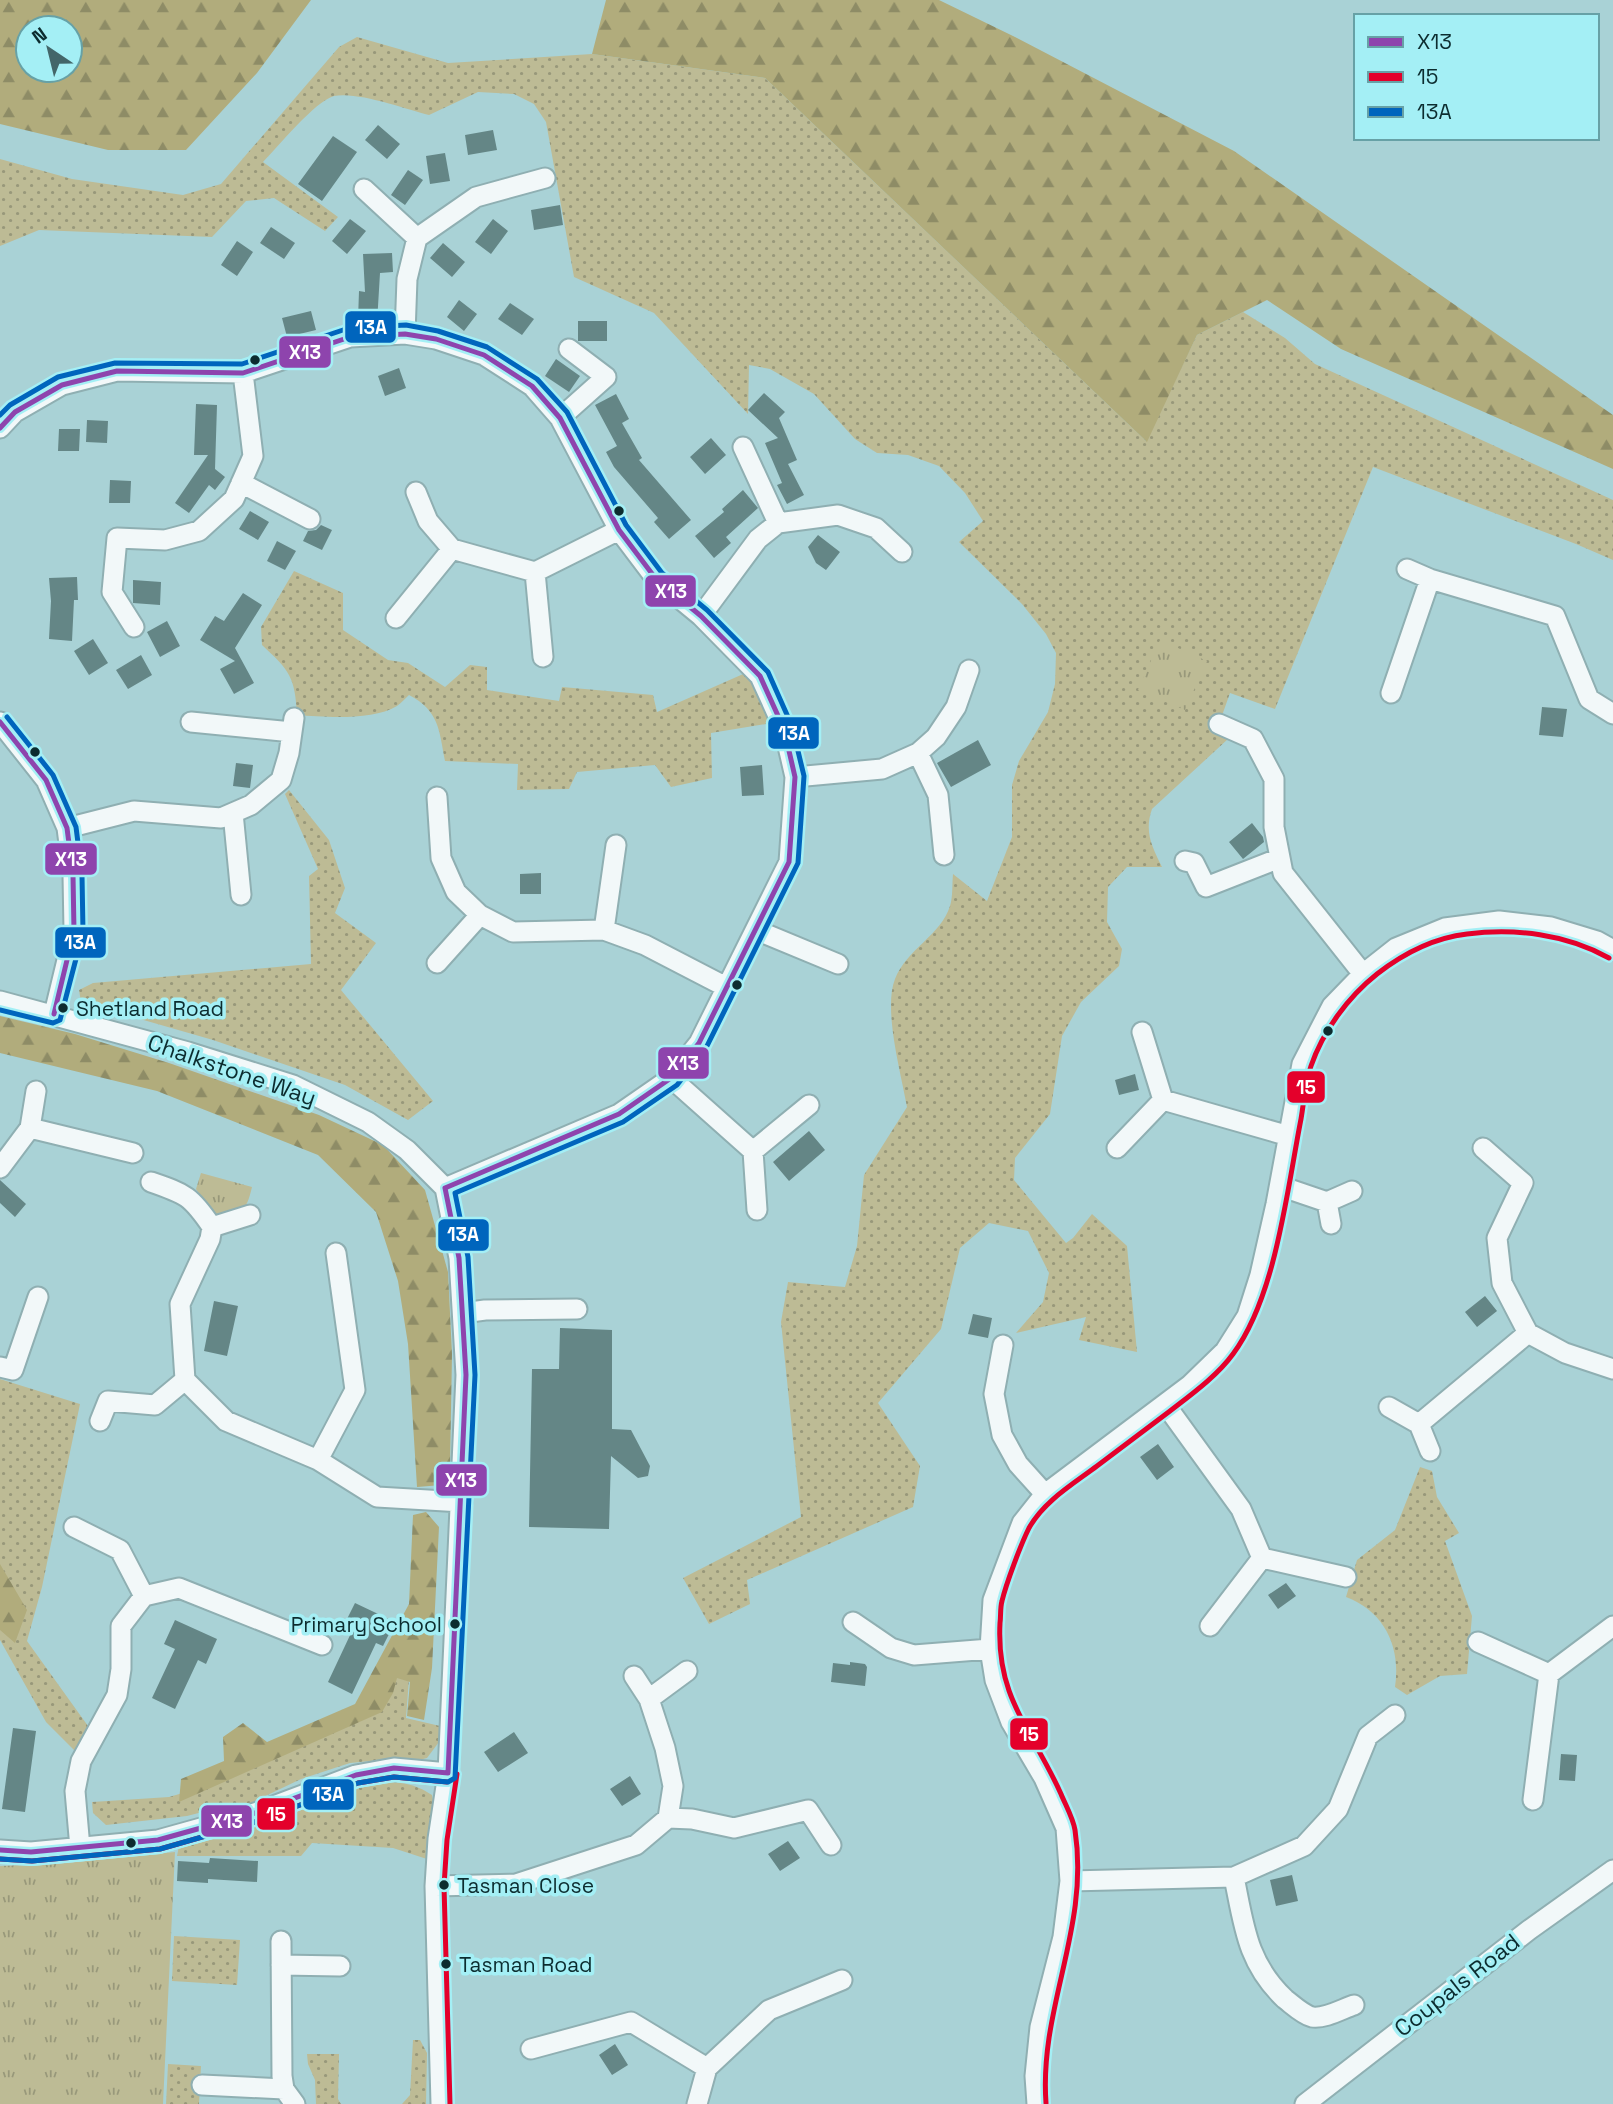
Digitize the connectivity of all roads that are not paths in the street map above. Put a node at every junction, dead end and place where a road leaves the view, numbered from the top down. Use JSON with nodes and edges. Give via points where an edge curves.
{"nodes":[{"id":1,"x":545,"y":178,"type":"dead end"},
{"id":2,"x":363,"y":189,"type":"dead end"},
{"id":3,"x":417,"y":238,"type":"junction"},
{"id":4,"x":405,"y":334,"type":"junction"},
{"id":5,"x":569,"y":349,"type":"dead end"},
{"id":6,"x":243,"y":373,"type":"junction"},
{"id":7,"x":560,"y":418,"type":"junction"},
{"id":8,"x":0,"y":428,"type":"edge"},
{"id":9,"x":743,"y":447,"type":"dead end"},
{"id":10,"x":241,"y":483,"type":"junction"},
{"id":11,"x":416,"y":492,"type":"dead end"},
{"id":12,"x":310,"y":519,"type":"dead end"},
{"id":13,"x":778,"y":523,"type":"junction"},
{"id":14,"x":619,"y":530,"type":"junction"},
{"id":15,"x":452,"y":548,"type":"junction"},
{"id":16,"x":902,"y":552,"type":"dead end"},
{"id":17,"x":1407,"y":569,"type":"dead end"},
{"id":18,"x":535,"y":572,"type":"junction"},
{"id":19,"x":1430,"y":579,"type":"junction"},
{"id":20,"x":701,"y":616,"type":"junction"},
{"id":21,"x":396,"y":618,"type":"dead end"},
{"id":22,"x":134,"y":627,"type":"dead end"},
{"id":23,"x":542,"y":657,"type":"dead end"},
{"id":24,"x":969,"y":670,"type":"dead end"},
{"id":25,"x":1391,"y":693,"type":"dead end"},
{"id":26,"x":1613,"y":714,"type":"edge"},
{"id":27,"x":0,"y":722,"type":"edge"},
{"id":28,"x":191,"y":722,"type":"dead end"},
{"id":29,"x":1219,"y":724,"type":"dead end"},
{"id":30,"x":918,"y":753,"type":"junction"},
{"id":31,"x":795,"y":778,"type":"junction"},
{"id":32,"x":438,"y":797,"type":"dead end"},
{"id":33,"x":233,"y":813,"type":"junction"},
{"id":34,"x":67,"y":828,"type":"junction"},
{"id":35,"x":616,"y":845,"type":"dead end"},
{"id":36,"x":944,"y":855,"type":"dead end"},
{"id":37,"x":1280,"y":858,"type":"junction"},
{"id":38,"x":1185,"y":861,"type":"dead end"},
{"id":39,"x":241,"y":895,"type":"dead end"},
{"id":40,"x":480,"y":915,"type":"junction"},
{"id":41,"x":604,"y":930,"type":"junction"},
{"id":42,"x":756,"y":930,"type":"junction"},
{"id":43,"x":1613,"y":950,"type":"edge"},
{"id":44,"x":437,"y":963,"type":"dead end"},
{"id":45,"x":838,"y":964,"type":"dead end"},
{"id":46,"x":1363,"y":974,"type":"junction"},
{"id":47,"x":728,"y":988,"type":"junction"},
{"id":48,"x":0,"y":1002,"type":"edge"},
{"id":49,"x":54,"y":1014,"type":"junction"},
{"id":50,"x":1142,"y":1032,"type":"dead end"},
{"id":51,"x":671,"y":1078,"type":"junction"},
{"id":52,"x":36,"y":1091,"type":"dead end"},
{"id":53,"x":1163,"y":1100,"type":"junction"},
{"id":54,"x":809,"y":1105,"type":"dead end"},
{"id":55,"x":30,"y":1128,"type":"junction"},
{"id":56,"x":1289,"y":1136,"type":"junction"},
{"id":57,"x":1117,"y":1148,"type":"dead end"},
{"id":58,"x":1483,"y":1148,"type":"dead end"},
{"id":59,"x":753,"y":1152,"type":"junction"},
{"id":60,"x":133,"y":1153,"type":"dead end"},
{"id":61,"x":0,"y":1168,"type":"edge"},
{"id":62,"x":151,"y":1182,"type":"dead end"},
{"id":63,"x":1280,"y":1186,"type":"junction"},
{"id":64,"x":445,"y":1188,"type":"junction"},
{"id":65,"x":1352,"y":1191,"type":"dead end"},
{"id":66,"x":1328,"y":1202,"type":"junction"},
{"id":67,"x":757,"y":1210,"type":"dead end"},
{"id":68,"x":250,"y":1214,"type":"dead end"},
{"id":69,"x":1331,"y":1224,"type":"dead end"},
{"id":70,"x":212,"y":1227,"type":"junction"},
{"id":71,"x":335,"y":1254,"type":"dead end"},
{"id":72,"x":38,"y":1297,"type":"dead end"},
{"id":73,"x":577,"y":1309,"type":"dead end"},
{"id":74,"x":463,"y":1313,"type":"junction"},
{"id":75,"x":1528,"y":1333,"type":"junction"},
{"id":76,"x":1003,"y":1345,"type":"dead end"},
{"id":77,"x":0,"y":1367,"type":"edge"},
{"id":78,"x":1613,"y":1369,"type":"edge"},
{"id":79,"x":185,"y":1380,"type":"junction"},
{"id":80,"x":1166,"y":1404,"type":"junction"},
{"id":81,"x":1389,"y":1407,"type":"dead end"},
{"id":82,"x":100,"y":1421,"type":"dead end"},
{"id":83,"x":1419,"y":1424,"type":"junction"},
{"id":84,"x":1430,"y":1451,"type":"dead end"},
{"id":85,"x":318,"y":1460,"type":"junction"},
{"id":86,"x":1045,"y":1494,"type":"junction"},
{"id":87,"x":462,"y":1502,"type":"junction"},
{"id":88,"x":74,"y":1527,"type":"dead end"},
{"id":89,"x":1262,"y":1558,"type":"junction"},
{"id":90,"x":1346,"y":1577,"type":"dead end"},
{"id":91,"x":144,"y":1596,"type":"junction"},
{"id":92,"x":853,"y":1622,"type":"dead end"},
{"id":93,"x":1210,"y":1626,"type":"dead end"},
{"id":94,"x":1613,"y":1626,"type":"edge"},
{"id":95,"x":1478,"y":1642,"type":"dead end"},
{"id":96,"x":323,"y":1646,"type":"dead end"},
{"id":97,"x":990,"y":1649,"type":"junction"},
{"id":98,"x":687,"y":1671,"type":"dead end"},
{"id":99,"x":1549,"y":1674,"type":"junction"},
{"id":100,"x":634,"y":1676,"type":"dead end"},
{"id":101,"x":649,"y":1699,"type":"junction"},
{"id":102,"x":1395,"y":1714,"type":"dead end"},
{"id":103,"x":448,"y":1773,"type":"junction"},
{"id":104,"x":1533,"y":1800,"type":"dead end"},
{"id":105,"x":668,"y":1818,"type":"junction"},
{"id":106,"x":831,"y":1845,"type":"dead end"},
{"id":107,"x":80,"y":1848,"type":"junction"},
{"id":108,"x":0,"y":1850,"type":"edge"},
{"id":109,"x":1613,"y":1870,"type":"edge"},
{"id":110,"x":1234,"y":1877,"type":"junction"},
{"id":111,"x":1070,"y":1881,"type":"junction"},
{"id":112,"x":435,"y":1886,"type":"junction"},
{"id":113,"x":281,"y":1941,"type":"dead end"},
{"id":114,"x":281,"y":1965,"type":"junction"},
{"id":115,"x":340,"y":1966,"type":"dead end"},
{"id":116,"x":842,"y":1980,"type":"dead end"},
{"id":117,"x":1354,"y":2006,"type":"dead end"},
{"id":118,"x":531,"y":2049,"type":"dead end"},
{"id":119,"x":707,"y":2068,"type":"junction"},
{"id":120,"x":202,"y":2085,"type":"dead end"},
{"id":121,"x":290,"y":2097,"type":"edge"},
{"id":122,"x":441,"y":2104,"type":"edge"},
{"id":123,"x":697,"y":2104,"type":"edge"},
{"id":124,"x":1037,"y":2104,"type":"edge"},
{"id":125,"x":1305,"y":2104,"type":"edge"}],
"edges":[{"from":1,"to":3,"type":"street","via":[[476,197]]},
{"from":2,"to":3,"type":"street"},
{"from":3,"to":4,"type":"street","via":[[407,279]]},
{"from":4,"to":6,"type":"street","via":[[350,337]]},
{"from":4,"to":7,"type":"street","via":[[484,355],[532,386]]},
{"from":5,"to":7,"type":"street","via":[[606,377]]},
{"from":6,"to":8,"type":"street","via":[[117,371],[62,385],[15,412]]},
{"from":6,"to":10,"type":"street","via":[[253,457]]},
{"from":7,"to":14,"type":"street"},
{"from":9,"to":13,"type":"street"},
{"from":10,"to":12,"type":"street"},
{"from":10,"to":22,"type":"street","via":[[234,499],[199,531],[165,540],[117,538],[112,592]]},
{"from":11,"to":15,"type":"street","via":[[428,522]]},
{"from":13,"to":16,"type":"street","via":[[838,515],[876,528]]},
{"from":13,"to":20,"type":"street","via":[[758,539]]},
{"from":14,"to":18,"type":"street"},
{"from":14,"to":20,"type":"street","via":[[656,579]]},
{"from":15,"to":18,"type":"street"},
{"from":15,"to":21,"type":"street"},
{"from":17,"to":19,"type":"street"},
{"from":18,"to":23,"type":"street"},
{"from":19,"to":25,"type":"street"},
{"from":19,"to":26,"type":"street","via":[[1555,616],[1589,699]]},
{"from":20,"to":31,"type":"street","via":[[760,676],[784,729]]},
{"from":24,"to":30,"type":"street","via":[[956,707],[936,737]]},
{"from":27,"to":34,"type":"street","via":[[46,780]]},
{"from":28,"to":33,"type":"street","via":[[293,725],[281,780],[251,805]]},
{"from":29,"to":37,"type":"street","via":[[1253,739],[1274,779],[1274,827]]},
{"from":30,"to":31,"type":"street","via":[[882,769]]},
{"from":30,"to":36,"type":"street","via":[[938,795]]},
{"from":31,"to":42,"type":"street","via":[[789,862]]},
{"from":32,"to":40,"type":"street","via":[[441,858],[456,892]]},
{"from":33,"to":34,"type":"street","via":[[221,818],[134,811]]},
{"from":33,"to":39,"type":"street"},
{"from":34,"to":49,"type":"street","via":[[74,931]]},
{"from":35,"to":41,"type":"street"},
{"from":37,"to":38,"type":"street","via":[[1206,887],[1194,863]]},
{"from":37,"to":46,"type":"street","via":[[1283,873]]},
{"from":40,"to":41,"type":"street","via":[[513,932]]},
{"from":40,"to":44,"type":"street"},
{"from":41,"to":47,"type":"street","via":[[645,945]]},
{"from":42,"to":45,"type":"street"},
{"from":42,"to":47,"type":"street"},
{"from":43,"to":46,"type":"street","via":[[1551,927],[1499,921],[1445,928],[1396,948]]},
{"from":46,"to":56,"type":"street","via":[[1332,1006],[1302,1064]]},
{"from":47,"to":51,"type":"street","via":[[699,1043]]},
{"from":48,"to":49,"type":"street","name":"Chalkstone Way"},
{"from":49,"to":64,"type":"street","name":"Chalkstone Way","via":[[293,1086],[368,1122],[407,1150]]},
{"from":50,"to":53,"type":"street"},
{"from":51,"to":59,"type":"street"},
{"from":51,"to":64,"type":"street","via":[[619,1114]]},
{"from":52,"to":55,"type":"street"},
{"from":53,"to":56,"type":"street"},
{"from":53,"to":57,"type":"street"},
{"from":54,"to":59,"type":"street"},
{"from":55,"to":60,"type":"street"},
{"from":55,"to":61,"type":"street"},
{"from":56,"to":63,"type":"street"},
{"from":58,"to":75,"type":"street","via":[[1523,1182],[1497,1238],[1502,1283]]},
{"from":59,"to":67,"type":"street"},
{"from":62,"to":70,"type":"street","via":[[183,1193]]},
{"from":63,"to":66,"type":"street"},
{"from":63,"to":80,"type":"street","via":[[1247,1316],[1225,1351]]},
{"from":64,"to":74,"type":"street","via":[[459,1258]]},
{"from":65,"to":66,"type":"street"},
{"from":66,"to":69,"type":"street"},
{"from":68,"to":70,"type":"street"},
{"from":70,"to":79,"type":"street","via":[[180,1304]]},
{"from":71,"to":85,"type":"street","via":[[355,1390]]},
{"from":72,"to":77,"type":"street","via":[[13,1370]]},
{"from":73,"to":74,"type":"street"},
{"from":74,"to":87,"type":"street"},
{"from":75,"to":78,"type":"street","via":[[1565,1353]]},
{"from":75,"to":83,"type":"street"},
{"from":76,"to":86,"type":"street","via":[[994,1394],[1002,1435],[1018,1464]]},
{"from":79,"to":82,"type":"street","via":[[155,1405],[108,1401]]},
{"from":79,"to":85,"type":"street","via":[[226,1421]]},
{"from":80,"to":86,"type":"street"},
{"from":80,"to":89,"type":"street","via":[[1241,1509]]},
{"from":81,"to":83,"type":"street"},
{"from":83,"to":84,"type":"street"},
{"from":85,"to":87,"type":"street","via":[[377,1497]]},
{"from":86,"to":97,"type":"street","via":[[1022,1523],[993,1600]]},
{"from":87,"to":103,"type":"street"},
{"from":88,"to":91,"type":"street","via":[[120,1550]]},
{"from":89,"to":90,"type":"street"},
{"from":89,"to":93,"type":"street"},
{"from":91,"to":96,"type":"street","via":[[179,1588]]},
{"from":91,"to":107,"type":"street","via":[[121,1626],[117,1695],[81,1761],[75,1791]]},
{"from":92,"to":97,"type":"street","via":[[891,1648],[914,1655]]},
{"from":94,"to":99,"type":"street"},
{"from":95,"to":99,"type":"street"},
{"from":97,"to":111,"type":"street","via":[[995,1680],[1011,1722],[1044,1778],[1066,1828]]},
{"from":98,"to":101,"type":"street"},
{"from":99,"to":104,"type":"street"},
{"from":100,"to":101,"type":"street"},
{"from":101,"to":105,"type":"street","via":[[673,1786]]},
{"from":102,"to":110,"type":"street","via":[[1368,1736],[1338,1809],[1304,1846]]},
{"from":103,"to":107,"type":"street","via":[[394,1768],[356,1774],[256,1813],[175,1836]]},
{"from":103,"to":112,"type":"street"},
{"from":105,"to":106,"type":"street","via":[[734,1828],[808,1810]]},
{"from":105,"to":112,"type":"street","via":[[636,1845],[516,1884]]},
{"from":107,"to":108,"type":"street"},
{"from":109,"to":125,"type":"street","name":"Coupals Road"},
{"from":110,"to":111,"type":"street"},
{"from":110,"to":117,"type":"street","via":[[1247,1943],[1272,1986],[1312,2017]]},
{"from":111,"to":124,"type":"street","via":[[1063,1937],[1040,2028]]},
{"from":112,"to":122,"type":"street"},
{"from":113,"to":114,"type":"street"},
{"from":114,"to":115,"type":"street"},
{"from":114,"to":121,"type":"street","via":[[282,2076]]},
{"from":116,"to":119,"type":"street","via":[[769,2010]]},
{"from":118,"to":119,"type":"street","via":[[631,2022]]},
{"from":119,"to":123,"type":"street"},
{"from":120,"to":121,"type":"street"}]}
